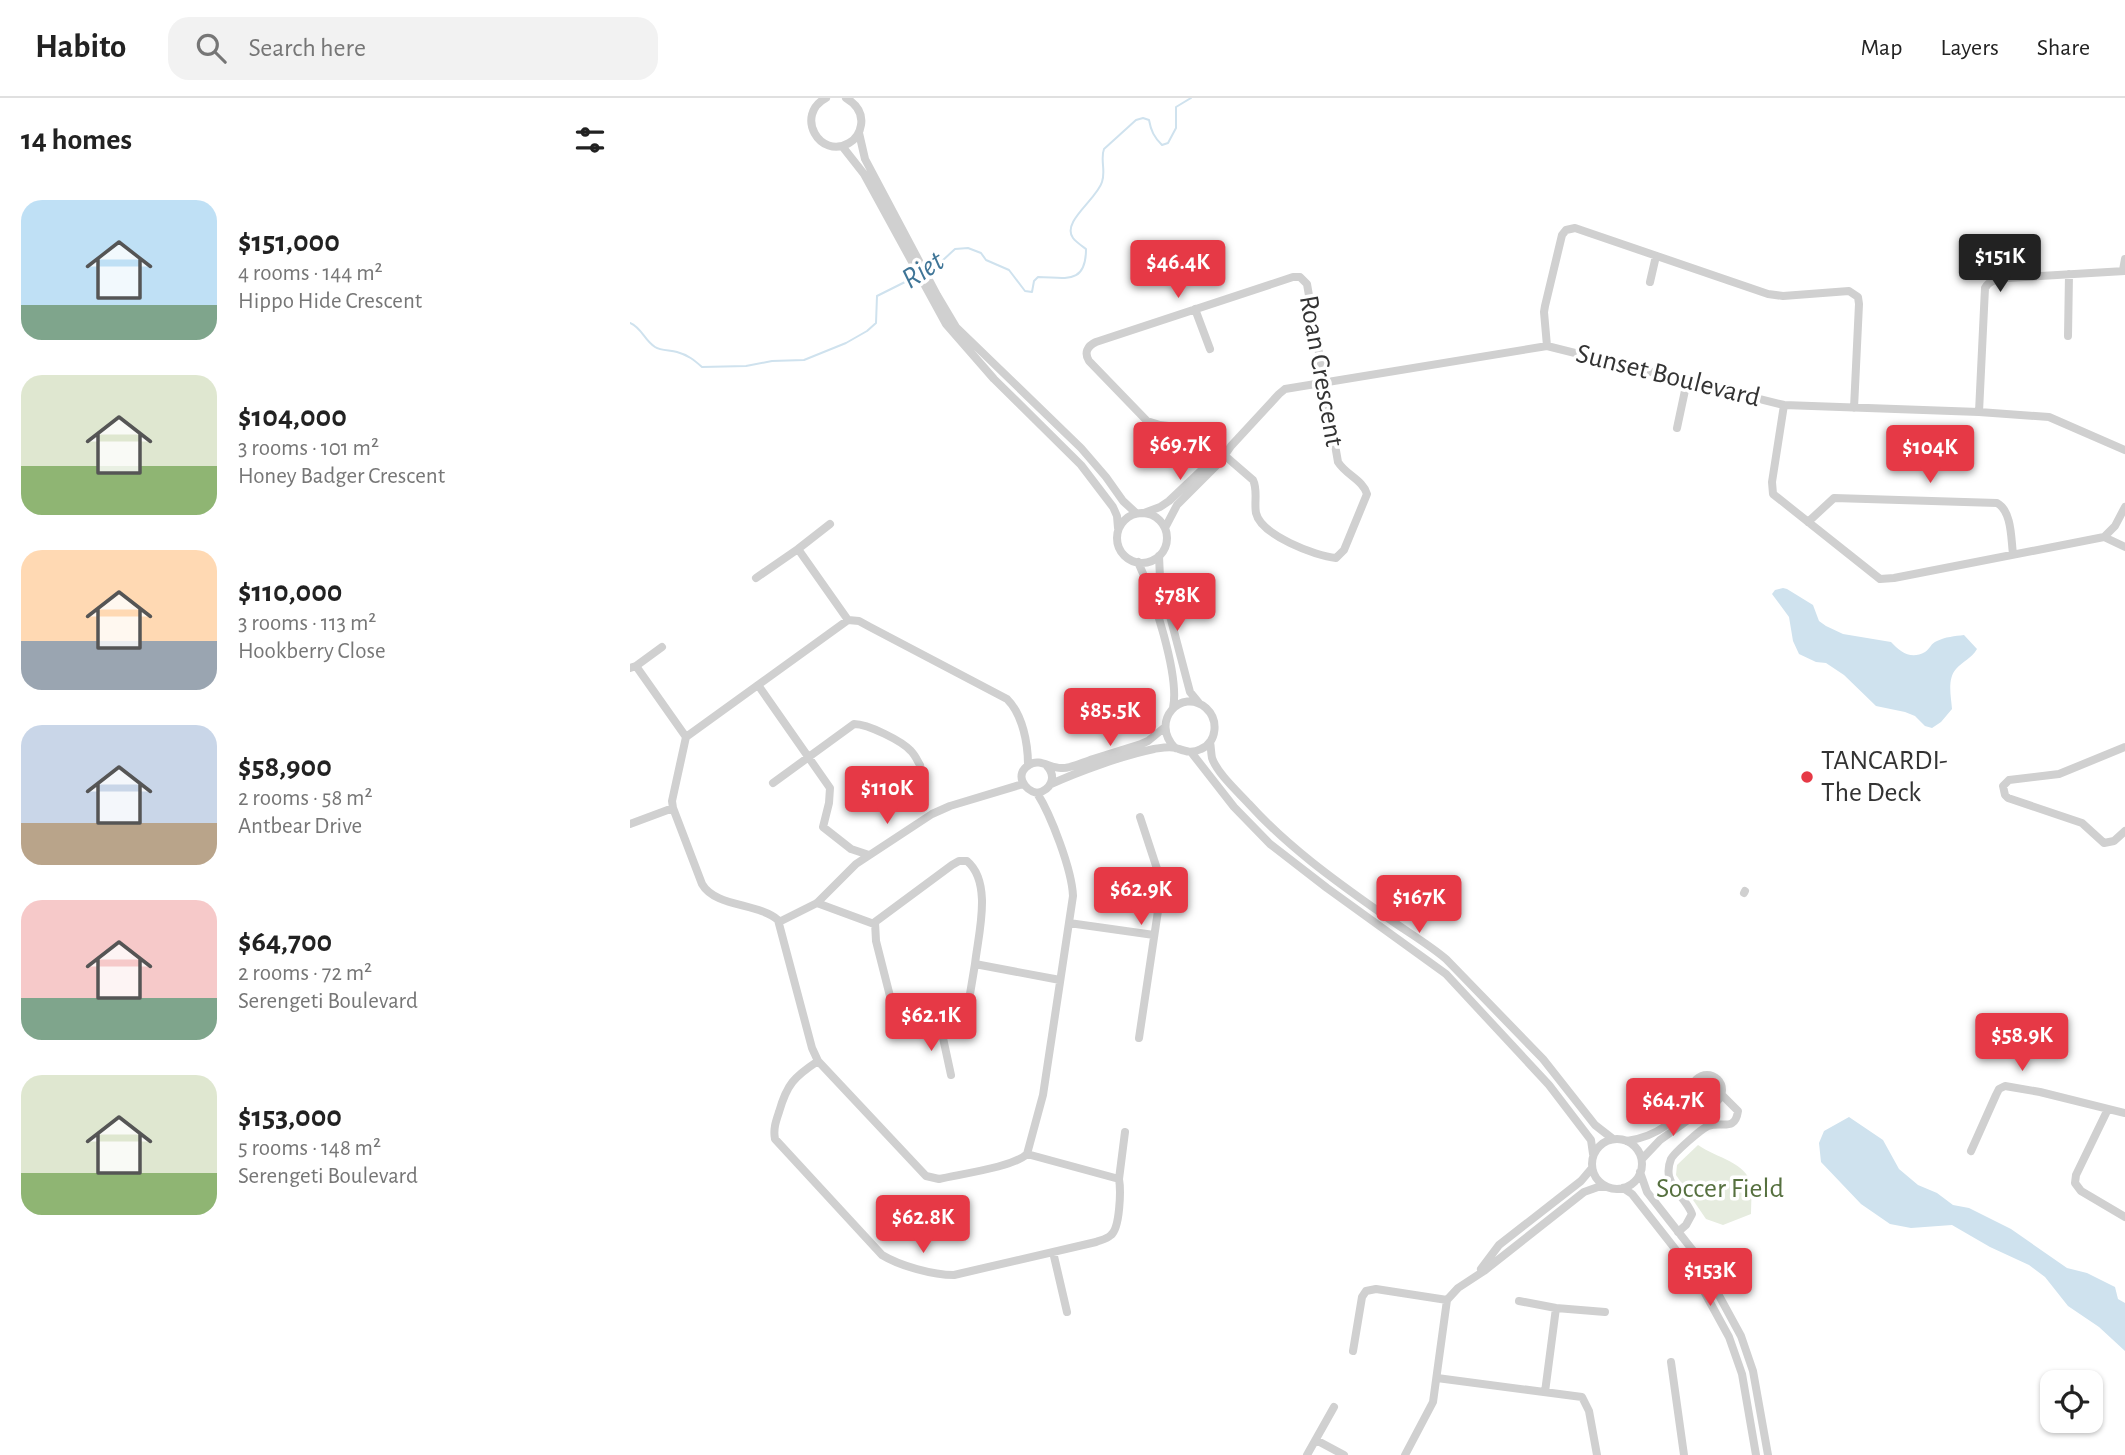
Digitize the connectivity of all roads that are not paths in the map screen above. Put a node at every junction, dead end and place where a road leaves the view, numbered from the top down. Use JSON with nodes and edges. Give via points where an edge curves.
{"nodes":[{"id":1,"x":811,"y":98,"type":"edge"},
{"id":2,"x":827,"y":98,"type":"edge"},
{"id":3,"x":846,"y":98,"type":"edge"},
{"id":4,"x":813,"y":111,"type":"junction"},
{"id":5,"x":859,"y":132,"type":"junction"},
{"id":6,"x":842,"y":146,"type":"junction"},
{"id":7,"x":894,"y":223,"type":"junction"},
{"id":8,"x":1656,"y":256,"type":"junction"},
{"id":9,"x":2125,"y":259,"type":"edge"},
{"id":10,"x":2124,"y":270,"type":"edge"},
{"id":11,"x":2069,"y":274,"type":"junction"},
{"id":12,"x":1650,"y":282,"type":"dead end"},
{"id":13,"x":933,"y":297,"type":"junction"},
{"id":14,"x":1195,"y":309,"type":"junction"},
{"id":15,"x":2068,"y":336,"type":"dead end"},
{"id":16,"x":1548,"y":346,"type":"junction"},
{"id":17,"x":1210,"y":349,"type":"dead end"},
{"id":18,"x":1687,"y":381,"type":"junction"},
{"id":19,"x":1323,"y":382,"type":"junction"},
{"id":20,"x":1783,"y":405,"type":"junction"},
{"id":21,"x":1854,"y":408,"type":"junction"},
{"id":22,"x":1979,"y":412,"type":"junction"},
{"id":23,"x":1677,"y":428,"type":"dead end"},
{"id":24,"x":2125,"y":450,"type":"edge"},
{"id":25,"x":1222,"y":454,"type":"junction"},
{"id":26,"x":1198,"y":478,"type":"junction"},
{"id":27,"x":2125,"y":507,"type":"edge"},
{"id":28,"x":1140,"y":513,"type":"junction"},
{"id":29,"x":1808,"y":522,"type":"junction"},
{"id":30,"x":830,"y":524,"type":"dead end"},
{"id":31,"x":1118,"y":528,"type":"junction"},
{"id":32,"x":1165,"y":528,"type":"junction"},
{"id":33,"x":2104,"y":537,"type":"junction"},
{"id":34,"x":2125,"y":547,"type":"edge"},
{"id":35,"x":798,"y":550,"type":"junction"},
{"id":36,"x":2013,"y":554,"type":"junction"},
{"id":37,"x":1159,"y":556,"type":"junction"},
{"id":38,"x":1138,"y":562,"type":"junction"},
{"id":39,"x":756,"y":578,"type":"dead end"},
{"id":40,"x":848,"y":620,"type":"junction"},
{"id":41,"x":662,"y":647,"type":"dead end"},
{"id":42,"x":633,"y":667,"type":"edge"},
{"id":43,"x":758,"y":685,"type":"junction"},
{"id":44,"x":1200,"y":704,"type":"junction"},
{"id":45,"x":1173,"y":708,"type":"junction"},
{"id":46,"x":1165,"y":727,"type":"junction"},
{"id":47,"x":686,"y":737,"type":"junction"},
{"id":48,"x":1210,"y":742,"type":"junction"},
{"id":49,"x":2125,"y":747,"type":"edge"},
{"id":50,"x":1028,"y":748,"type":"junction"},
{"id":51,"x":1175,"y":748,"type":"junction"},
{"id":52,"x":1191,"y":752,"type":"junction"},
{"id":53,"x":808,"y":758,"type":"junction"},
{"id":54,"x":1100,"y":761,"type":"junction"},
{"id":55,"x":1045,"y":764,"type":"junction"},
{"id":56,"x":920,"y":765,"type":"dead end"},
{"id":57,"x":1028,"y":765,"type":"junction"},
{"id":58,"x":773,"y":783,"type":"dead end"},
{"id":59,"x":1023,"y":784,"type":"junction"},
{"id":60,"x":1050,"y":786,"type":"junction"},
{"id":61,"x":1037,"y":793,"type":"junction"},
{"id":62,"x":673,"y":808,"type":"junction"},
{"id":63,"x":1048,"y":810,"type":"junction"},
{"id":64,"x":1140,"y":817,"type":"dead end"},
{"id":65,"x":630,"y":824,"type":"edge"},
{"id":66,"x":2125,"y":831,"type":"edge"},
{"id":67,"x":850,"y":849,"type":"junction"},
{"id":68,"x":869,"y":855,"type":"junction"},
{"id":69,"x":856,"y":864,"type":"junction"},
{"id":70,"x":817,"y":903,"type":"junction"},
{"id":71,"x":779,"y":922,"type":"junction"},
{"id":72,"x":1069,"y":923,"type":"junction"},
{"id":73,"x":874,"y":925,"type":"junction"},
{"id":74,"x":1154,"y":935,"type":"junction"},
{"id":75,"x":975,"y":964,"type":"junction"},
{"id":76,"x":1060,"y":980,"type":"junction"},
{"id":77,"x":940,"y":1024,"type":"junction"},
{"id":78,"x":1139,"y":1038,"type":"dead end"},
{"id":79,"x":818,"y":1061,"type":"junction"},
{"id":80,"x":951,"y":1075,"type":"dead end"},
{"id":81,"x":1693,"y":1095,"type":"junction"},
{"id":82,"x":1722,"y":1095,"type":"junction"},
{"id":83,"x":1709,"y":1105,"type":"junction"},
{"id":84,"x":2108,"y":1109,"type":"junction"},
{"id":85,"x":2125,"y":1113,"type":"edge"},
{"id":86,"x":1125,"y":1132,"type":"dead end"},
{"id":87,"x":1613,"y":1139,"type":"junction"},
{"id":88,"x":1627,"y":1141,"type":"junction"},
{"id":89,"x":1971,"y":1151,"type":"dead end"},
{"id":90,"x":1027,"y":1154,"type":"junction"},
{"id":91,"x":1593,"y":1154,"type":"junction"},
{"id":92,"x":1642,"y":1159,"type":"junction"},
{"id":93,"x":1592,"y":1168,"type":"junction"},
{"id":94,"x":1640,"y":1172,"type":"junction"},
{"id":95,"x":1119,"y":1179,"type":"junction"},
{"id":96,"x":1607,"y":1187,"type":"junction"},
{"id":97,"x":1623,"y":1188,"type":"junction"},
{"id":98,"x":2125,"y":1217,"type":"edge"},
{"id":99,"x":1527,"y":1223,"type":"junction"},
{"id":100,"x":1534,"y":1231,"type":"junction"},
{"id":101,"x":1678,"y":1232,"type":"junction"},
{"id":102,"x":1507,"y":1239,"type":"junction"},
{"id":103,"x":1513,"y":1248,"type":"junction"},
{"id":104,"x":1053,"y":1252,"type":"junction"},
{"id":105,"x":1478,"y":1275,"type":"junction"},
{"id":106,"x":1447,"y":1300,"type":"junction"},
{"id":107,"x":1519,"y":1301,"type":"dead end"},
{"id":108,"x":1556,"y":1308,"type":"junction"},
{"id":109,"x":1067,"y":1312,"type":"dead end"},
{"id":110,"x":1605,"y":1312,"type":"dead end"},
{"id":111,"x":1353,"y":1351,"type":"dead end"},
{"id":112,"x":1671,"y":1362,"type":"dead end"},
{"id":113,"x":1437,"y":1378,"type":"junction"},
{"id":114,"x":1545,"y":1392,"type":"junction"},
{"id":115,"x":1334,"y":1407,"type":"dead end"},
{"id":116,"x":1315,"y":1440,"type":"junction"},
{"id":117,"x":1307,"y":1455,"type":"edge"},
{"id":118,"x":1344,"y":1455,"type":"edge"},
{"id":119,"x":1405,"y":1455,"type":"edge"},
{"id":120,"x":1597,"y":1455,"type":"edge"},
{"id":121,"x":1684,"y":1455,"type":"edge"},
{"id":122,"x":1756,"y":1455,"type":"edge"},
{"id":123,"x":1768,"y":1455,"type":"edge"}],
"edges":[{"from":1,"to":4,"type":"street"},
{"from":2,"to":4,"type":"street"},
{"from":3,"to":5,"type":"street","via":[[861,114]]},
{"from":4,"to":6,"type":"street","via":[[816,135],[827,145]]},
{"from":5,"to":6,"type":"street"},
{"from":5,"to":7,"type":"street","via":[[865,159]]},
{"from":6,"to":7,"type":"street"},
{"from":7,"to":13,"type":"street"},
{"from":8,"to":12,"type":"street"},
{"from":8,"to":16,"type":"street","via":[[1585,231],[1566,230],[1544,312]]},
{"from":8,"to":21,"type":"street","via":[[1774,296],[1855,293]]},
{"from":9,"to":10,"type":"street"},
{"from":10,"to":11,"type":"street"},
{"from":11,"to":15,"type":"street"},
{"from":11,"to":22,"type":"street","via":[[2007,278],[1987,284]]},
{"from":13,"to":28,"type":"street","via":[[956,327],[1081,448],[1123,501]]},
{"from":13,"to":31,"type":"street","via":[[946,324],[968,352],[1081,465],[1113,508]]},
{"from":14,"to":17,"type":"street"},
{"from":14,"to":19,"type":"street","name":"Roan Crescent","via":[[1300,277],[1307,284]]},
{"from":14,"to":25,"type":"street","name":"Roan Crescent","via":[[1096,342],[1086,353],[1147,421],[1194,429]]},
{"from":16,"to":18,"type":"street","name":"Sunset Boulevard"},
{"from":16,"to":19,"type":"street","name":"Sunset Boulevard"},
{"from":18,"to":20,"type":"street","name":"Sunset Boulevard"},
{"from":18,"to":23,"type":"street"},
{"from":19,"to":25,"type":"street","name":"Sunset Boulevard","via":[[1279,394]]},
{"from":19,"to":25,"type":"street","name":"Roan Crescent","via":[[1338,463],[1367,494],[1345,550],[1336,558],[1274,534],[1258,517],[1253,480]]},
{"from":20,"to":21,"type":"street","name":"Sunset Boulevard"},
{"from":20,"to":29,"type":"street","via":[[1772,491]]},
{"from":21,"to":22,"type":"street","name":"Sunset Boulevard"},
{"from":22,"to":24,"type":"street","name":"Sunset Boulevard","via":[[2049,417]]},
{"from":25,"to":26,"type":"street"},
{"from":26,"to":28,"type":"street","via":[[1163,506]]},
{"from":26,"to":32,"type":"street"},
{"from":27,"to":33,"type":"street"},
{"from":28,"to":31,"type":"street","via":[[1129,516]]},
{"from":28,"to":32,"type":"street","via":[[1159,519]]},
{"from":29,"to":36,"type":"street","via":[[1880,579]]},
{"from":29,"to":36,"type":"street","via":[[1834,498],[1997,503],[2006,512]]},
{"from":30,"to":35,"type":"street"},
{"from":31,"to":38,"type":"street","via":[[1121,552]]},
{"from":32,"to":37,"type":"street","via":[[1167,541]]},
{"from":33,"to":34,"type":"street"},
{"from":33,"to":36,"type":"street"},
{"from":35,"to":39,"type":"street"},
{"from":35,"to":40,"type":"street"},
{"from":37,"to":38,"type":"street"},
{"from":37,"to":44,"type":"street","via":[[1160,578],[1190,692]]},
{"from":38,"to":45,"type":"street","via":[[1172,674]]},
{"from":40,"to":43,"type":"street"},
{"from":40,"to":50,"type":"street","via":[[870,626],[1007,699]]},
{"from":41,"to":42,"type":"street"},
{"from":42,"to":47,"type":"street"},
{"from":43,"to":47,"type":"street"},
{"from":43,"to":53,"type":"street"},
{"from":44,"to":45,"type":"street"},
{"from":44,"to":48,"type":"street","via":[[1215,722]]},
{"from":45,"to":46,"type":"street"},
{"from":46,"to":51,"type":"street"},
{"from":46,"to":54,"type":"street","via":[[1141,744]]},
{"from":47,"to":62,"type":"street"},
{"from":48,"to":52,"type":"street"},
{"from":48,"to":87,"type":"street","via":[[1217,766],[1267,824],[1326,873],[1446,959],[1543,1059],[1595,1125]]},
{"from":49,"to":66,"type":"street","via":[[2059,774],[2009,780],[2003,786],[2008,798],[2082,823],[2104,843],[2115,841]]},
{"from":50,"to":55,"type":"street"},
{"from":50,"to":57,"type":"street"},
{"from":51,"to":52,"type":"street"},
{"from":51,"to":54,"type":"street"},
{"from":52,"to":91,"type":"street","via":[[1270,844],[1446,974],[1549,1085],[1591,1140]]},
{"from":53,"to":56,"type":"street","via":[[849,726],[859,724],[909,749]]},
{"from":53,"to":58,"type":"street"},
{"from":53,"to":67,"type":"street","via":[[830,788],[823,827]]},
{"from":54,"to":55,"type":"street","via":[[1064,768]]},
{"from":54,"to":60,"type":"street"},
{"from":55,"to":57,"type":"street"},
{"from":55,"to":60,"type":"street","via":[[1052,774]]},
{"from":57,"to":59,"type":"street","via":[[1022,773]]},
{"from":59,"to":61,"type":"street"},
{"from":59,"to":68,"type":"street","via":[[932,814]]},
{"from":60,"to":61,"type":"street"},
{"from":60,"to":63,"type":"street"},
{"from":61,"to":63,"type":"street"},
{"from":62,"to":65,"type":"street"},
{"from":62,"to":71,"type":"street","via":[[706,890]]},
{"from":63,"to":72,"type":"street","via":[[1073,886]]},
{"from":64,"to":74,"type":"street","via":[[1162,884]]},
{"from":67,"to":68,"type":"street"},
{"from":67,"to":69,"type":"street"},
{"from":68,"to":69,"type":"street"},
{"from":69,"to":70,"type":"street"},
{"from":70,"to":71,"type":"street"},
{"from":70,"to":73,"type":"street"},
{"from":71,"to":79,"type":"street"},
{"from":72,"to":74,"type":"street"},
{"from":72,"to":76,"type":"street"},
{"from":73,"to":75,"type":"street","via":[[952,864],[967,861],[982,895]]},
{"from":73,"to":77,"type":"street","via":[[898,1017],[915,1028]]},
{"from":74,"to":78,"type":"street"},
{"from":75,"to":76,"type":"street"},
{"from":75,"to":77,"type":"street","via":[[965,1013]]},
{"from":76,"to":90,"type":"street","via":[[1043,1095]]},
{"from":77,"to":80,"type":"street"},
{"from":79,"to":90,"type":"street","via":[[929,1178],[991,1168]]},
{"from":79,"to":104,"type":"street","via":[[788,1086],[775,1127],[777,1143],[882,1255],[954,1275]]},
{"from":81,"to":82,"type":"street","via":[[1697,1080],[1706,1076],[1718,1081]]},
{"from":81,"to":83,"type":"street"},
{"from":81,"to":88,"type":"street","via":[[1657,1132]]},
{"from":82,"to":83,"type":"street"},
{"from":82,"to":101,"type":"street","via":[[1738,1111],[1734,1122],[1708,1126],[1670,1161],[1671,1182],[1692,1214]]},
{"from":83,"to":92,"type":"street"},
{"from":84,"to":85,"type":"street"},
{"from":84,"to":89,"type":"street","via":[[2005,1086],[1999,1089]]},
{"from":84,"to":98,"type":"street","via":[[2076,1183],[2081,1191]]},
{"from":86,"to":95,"type":"street"},
{"from":87,"to":88,"type":"street"},
{"from":87,"to":91,"type":"street"},
{"from":88,"to":92,"type":"street"},
{"from":90,"to":95,"type":"street"},
{"from":91,"to":93,"type":"street"},
{"from":92,"to":94,"type":"street"},
{"from":93,"to":96,"type":"street"},
{"from":93,"to":99,"type":"street"},
{"from":94,"to":97,"type":"street"},
{"from":94,"to":101,"type":"street","via":[[1647,1192]]},
{"from":95,"to":104,"type":"street","via":[[1114,1233]]},
{"from":96,"to":97,"type":"street"},
{"from":96,"to":100,"type":"street","via":[[1584,1192]]},
{"from":97,"to":122,"type":"street","via":[[1694,1273],[1729,1337],[1742,1374]]},
{"from":99,"to":100,"type":"street"},
{"from":99,"to":102,"type":"street"},
{"from":100,"to":103,"type":"street"},
{"from":101,"to":123,"type":"street","via":[[1709,1275],[1748,1353]]},
{"from":102,"to":103,"type":"street"},
{"from":102,"to":105,"type":"street"},
{"from":103,"to":105,"type":"street"},
{"from":104,"to":109,"type":"street"},
{"from":105,"to":106,"type":"street"},
{"from":106,"to":111,"type":"street","via":[[1366,1291]]},
{"from":106,"to":113,"type":"street"},
{"from":107,"to":108,"type":"street"},
{"from":108,"to":110,"type":"street"},
{"from":108,"to":114,"type":"street"},
{"from":112,"to":121,"type":"street"},
{"from":113,"to":114,"type":"street"},
{"from":113,"to":119,"type":"street","via":[[1433,1402]]},
{"from":114,"to":120,"type":"street","via":[[1585,1400]]},
{"from":115,"to":116,"type":"street"},
{"from":116,"to":117,"type":"street"},
{"from":116,"to":118,"type":"street"}]}
